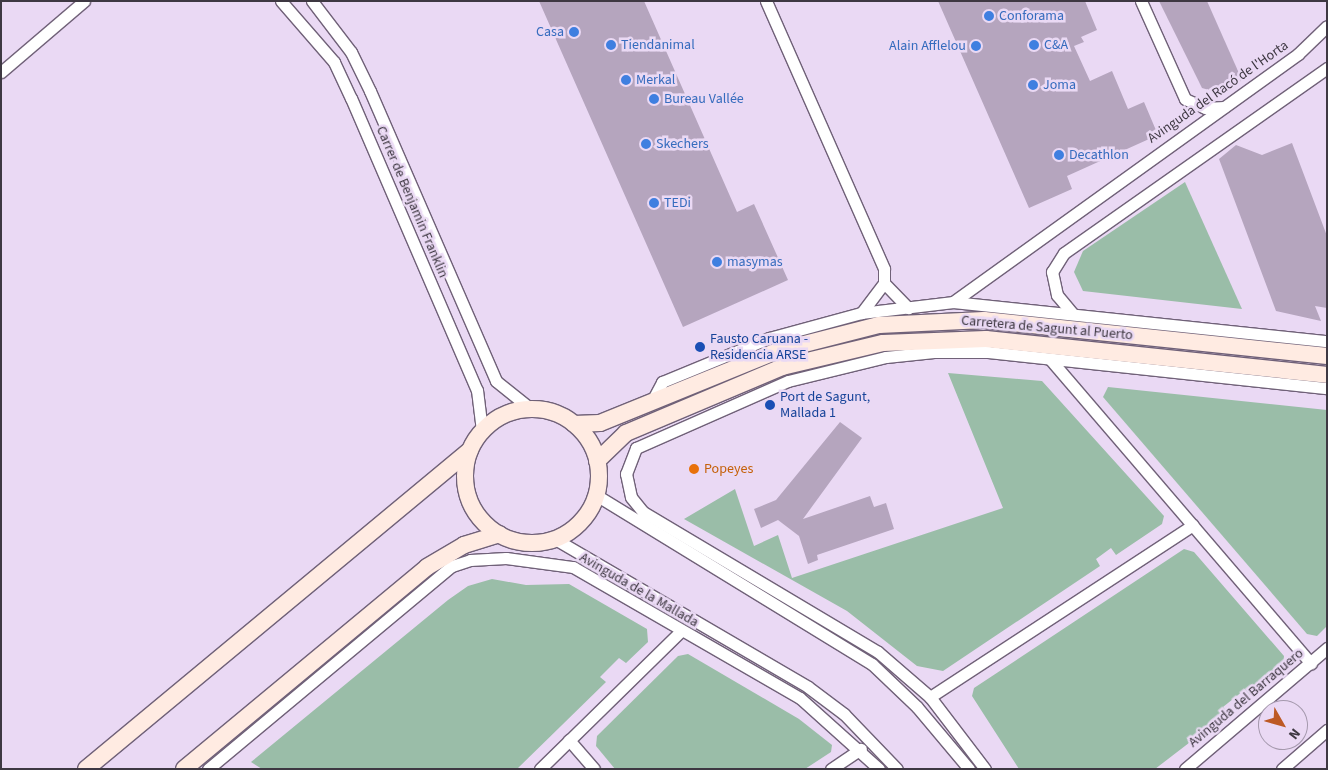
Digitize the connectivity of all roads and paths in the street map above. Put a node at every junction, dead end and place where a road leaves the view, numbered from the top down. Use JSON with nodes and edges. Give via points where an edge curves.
{"nodes":[{"id":1,"x":73,"y":1,"type":"edge"},
{"id":2,"x":84,"y":1,"type":"edge"},
{"id":3,"x":281,"y":1,"type":"edge"},
{"id":4,"x":312,"y":1,"type":"edge"},
{"id":5,"x":766,"y":1,"type":"edge"},
{"id":6,"x":1140,"y":1,"type":"edge"},
{"id":7,"x":1327,"y":26,"type":"edge"},
{"id":8,"x":44,"y":34,"type":"junction"},
{"id":9,"x":1327,"y":68,"type":"edge"},
{"id":10,"x":1,"y":72,"type":"edge"},
{"id":11,"x":1224,"y":107,"type":"junction"},
{"id":12,"x":884,"y":283,"type":"junction"},
{"id":13,"x":953,"y":302,"type":"junction"},
{"id":14,"x":908,"y":308,"type":"junction"},
{"id":15,"x":861,"y":313,"type":"junction"},
{"id":16,"x":1073,"y":314,"type":"junction"},
{"id":17,"x":1327,"y":341,"type":"edge"},
{"id":18,"x":1327,"y":356,"type":"edge"},
{"id":19,"x":1050,"y":359,"type":"junction"},
{"id":20,"x":1327,"y":375,"type":"edge"},
{"id":21,"x":1327,"y":388,"type":"edge"},
{"id":22,"x":651,"y":403,"type":"junction"},
{"id":23,"x":531,"y":409,"type":"junction"},
{"id":24,"x":654,"y":422,"type":"junction"},
{"id":25,"x":574,"y":424,"type":"junction"},
{"id":26,"x":677,"y":427,"type":"junction"},
{"id":27,"x":482,"y":431,"type":"junction"},
{"id":28,"x":470,"y":450,"type":"junction"},
{"id":29,"x":597,"y":460,"type":"junction"},
{"id":30,"x":596,"y":495,"type":"junction"},
{"id":31,"x":1193,"y":525,"type":"junction"},
{"id":32,"x":668,"y":526,"type":"junction"},
{"id":33,"x":652,"y":532,"type":"junction"},
{"id":34,"x":499,"y":534,"type":"junction"},
{"id":35,"x":555,"y":538,"type":"junction"},
{"id":36,"x":424,"y":569,"type":"junction"},
{"id":37,"x":606,"y":572,"type":"junction"},
{"id":38,"x":611,"y":591,"type":"junction"},
{"id":39,"x":417,"y":595,"type":"junction"},
{"id":40,"x":681,"y":631,"type":"junction"},
{"id":41,"x":1327,"y":648,"type":"edge"},
{"id":42,"x":1311,"y":663,"type":"junction"},
{"id":43,"x":930,"y":697,"type":"junction"},
{"id":44,"x":1327,"y":730,"type":"edge"},
{"id":45,"x":569,"y":740,"type":"junction"},
{"id":46,"x":861,"y":749,"type":"junction"},
{"id":47,"x":86,"y":769,"type":"edge"},
{"id":48,"x":184,"y":769,"type":"edge"},
{"id":49,"x":208,"y":769,"type":"edge"},
{"id":50,"x":540,"y":769,"type":"edge"},
{"id":51,"x":594,"y":769,"type":"edge"},
{"id":52,"x":831,"y":769,"type":"edge"},
{"id":53,"x":879,"y":769,"type":"edge"},
{"id":54,"x":897,"y":769,"type":"edge"},
{"id":55,"x":970,"y":769,"type":"edge"},
{"id":56,"x":985,"y":769,"type":"edge"},
{"id":57,"x":1185,"y":769,"type":"edge"},
{"id":58,"x":1282,"y":769,"type":"edge"}],
"edges":[{"from":1,"to":8,"type":"street"},
{"from":2,"to":8,"type":"street"},
{"from":3,"to":27,"type":"street","name":"Carrer de Benjamin Franklin","via":[[334,62],[351,98],[477,390]]},
{"from":4,"to":23,"type":"street","name":"Carrer de Benjamin Franklin","via":[[351,52],[496,381]]},
{"from":5,"to":12,"type":"street","via":[[884,269]]},
{"from":6,"to":11,"type":"street","via":[[1185,98],[1205,108]]},
{"from":7,"to":11,"type":"street","name":"Avinguda del Racó de l'Horta","via":[[1298,54]]},
{"from":8,"to":10,"type":"street"},
{"from":9,"to":16,"type":"street","via":[[1064,253],[1052,272],[1056,295]]},
{"from":11,"to":13,"type":"street","name":"Avinguda del Racó de l'Horta"},
{"from":12,"to":14,"type":"street"},
{"from":12,"to":15,"type":"street"},
{"from":13,"to":14,"type":"street"},
{"from":13,"to":16,"type":"street"},
{"from":14,"to":15,"type":"street"},
{"from":15,"to":22,"type":"street","via":[[769,338],[662,382]]},
{"from":16,"to":17,"type":"street"},
{"from":18,"to":22,"type":"street","name":"Carretera de Sagunt al Puerto","via":[[984,320],[934,320],[821,336]]},
{"from":19,"to":21,"type":"street"},
{"from":19,"to":26,"type":"street","via":[[988,352],[886,356],[788,381]]},
{"from":19,"to":31,"type":"street"},
{"from":20,"to":24,"type":"street","name":"Carretera de Sagunt al Puerto","via":[[986,339],[934,338],[883,343],[782,367]]},
{"from":22,"to":25,"type":"street","name":"Carretera de Sagunt al Puerto","via":[[600,423]]},
{"from":23,"to":25,"type":"street","via":[[554,412]]},
{"from":23,"to":27,"type":"street","via":[[504,415]]},
{"from":24,"to":26,"type":"street"},
{"from":24,"to":29,"type":"street","name":"Carretera de Sagunt al Puerto","via":[[626,433]]},
{"from":25,"to":29,"type":"street","via":[[588,440]]},
{"from":26,"to":32,"type":"street","via":[[636,448],[626,474],[631,497],[643,512]]},
{"from":27,"to":28,"type":"street"},
{"from":28,"to":34,"type":"street","via":[[465,468],[468,496],[483,522]]},
{"from":28,"to":47,"type":"street"},
{"from":29,"to":30,"type":"street"},
{"from":30,"to":33,"type":"street"},
{"from":30,"to":35,"type":"street","via":[[580,522]]},
{"from":31,"to":42,"type":"street"},
{"from":31,"to":43,"type":"street"},
{"from":32,"to":33,"type":"street"},
{"from":32,"to":43,"type":"street","via":[[840,626]]},
{"from":33,"to":55,"type":"street","via":[[872,664],[918,707]]},
{"from":34,"to":35,"type":"street","via":[[526,543]]},
{"from":34,"to":36,"type":"street","via":[[464,545]]},
{"from":35,"to":37,"type":"street","name":"Avinguda de la Mallada"},
{"from":36,"to":39,"type":"street"},
{"from":36,"to":48,"type":"street"},
{"from":37,"to":38,"type":"street"},
{"from":37,"to":54,"type":"street","name":"Avinguda de la Mallada","via":[[808,687],[844,714]]},
{"from":38,"to":39,"type":"street","name":"Avinguda de la Mallada","via":[[573,567],[506,558],[470,560],[452,566]]},
{"from":38,"to":40,"type":"street","name":"Avinguda de la Mallada"},
{"from":39,"to":49,"type":"street","name":"Avinguda de la Mallada"},
{"from":40,"to":45,"type":"street"},
{"from":40,"to":46,"type":"street","name":"Avinguda de la Mallada","via":[[800,698]]},
{"from":41,"to":42,"type":"street","name":"Avinguda del Barraquero"},
{"from":42,"to":57,"type":"street","name":"Avinguda del Barraquero"},
{"from":43,"to":56,"type":"street"},
{"from":44,"to":58,"type":"street"},
{"from":45,"to":50,"type":"street"},
{"from":45,"to":51,"type":"street"},
{"from":46,"to":52,"type":"street"},
{"from":46,"to":53,"type":"street","name":"Avinguda de la Mallada"}]}
